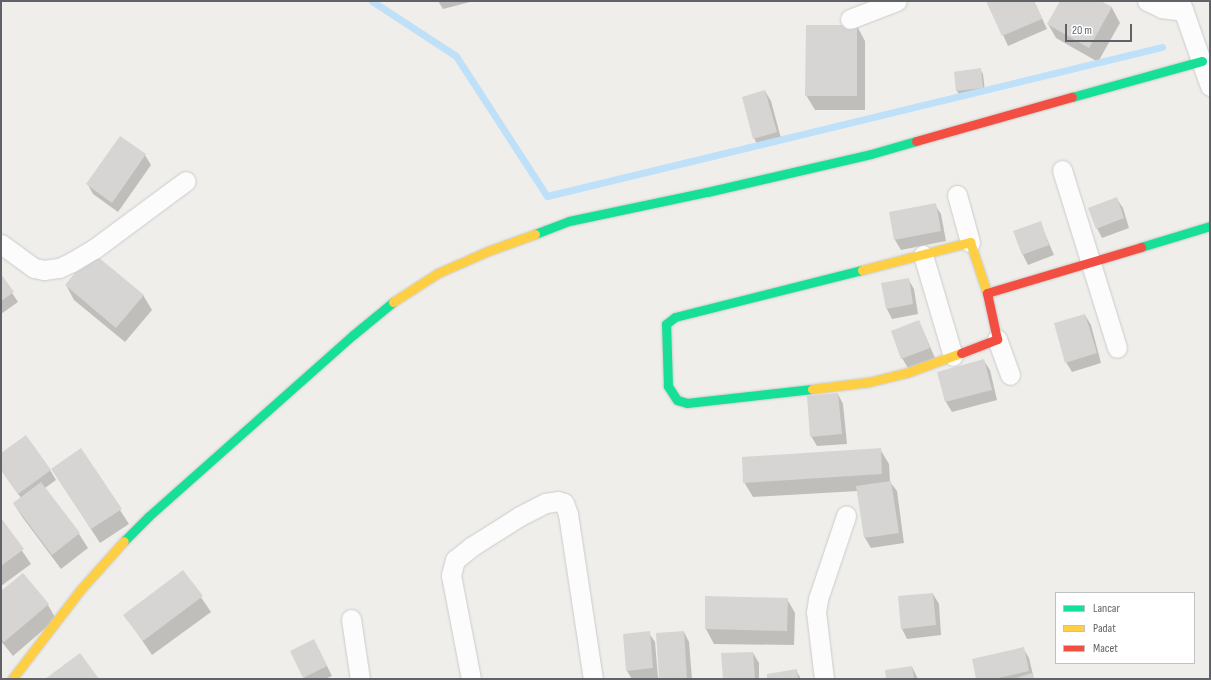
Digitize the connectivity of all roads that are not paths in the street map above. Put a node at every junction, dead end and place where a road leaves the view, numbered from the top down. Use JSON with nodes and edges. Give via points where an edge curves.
{"nodes":[{"id":1,"x":897,"y":1,"type":"edge"},
{"id":2,"x":1146,"y":1,"type":"edge"},
{"id":3,"x":1182,"y":6,"type":"edge"},
{"id":4,"x":850,"y":19,"type":"dead end"},
{"id":5,"x":1203,"y":49,"type":"edge"},
{"id":6,"x":1210,"y":86,"type":"edge"},
{"id":7,"x":1062,"y":170,"type":"dead end"},
{"id":8,"x":186,"y":181,"type":"dead end"},
{"id":9,"x":957,"y":195,"type":"dead end"},
{"id":10,"x":1210,"y":226,"type":"edge"},
{"id":11,"x":970,"y":242,"type":"junction"},
{"id":12,"x":1,"y":244,"type":"edge"},
{"id":13,"x":923,"y":255,"type":"junction"},
{"id":14,"x":1090,"y":262,"type":"junction"},
{"id":15,"x":987,"y":293,"type":"junction"},
{"id":16,"x":997,"y":339,"type":"junction"},
{"id":17,"x":1116,"y":348,"type":"dead end"},
{"id":18,"x":953,"y":356,"type":"junction"},
{"id":19,"x":1010,"y":375,"type":"dead end"},
{"id":20,"x":846,"y":516,"type":"dead end"},
{"id":21,"x":351,"y":619,"type":"dead end"},
{"id":22,"x":355,"y":676,"type":"edge"},
{"id":23,"x":12,"y":679,"type":"edge"},
{"id":24,"x":471,"y":679,"type":"edge"},
{"id":25,"x":594,"y":679,"type":"edge"},
{"id":26,"x":824,"y":679,"type":"edge"}],
"edges":[{"from":1,"to":4,"type":"street"},
{"from":2,"to":3,"type":"street","via":[[1162,8]]},
{"from":3,"to":5,"type":"street"},
{"from":5,"to":6,"type":"street"},
{"from":5,"to":23,"type":"street","via":[[871,154],[569,221],[488,251],[438,274],[394,302],[353,335],[149,516],[81,589]]},
{"from":7,"to":14,"type":"street"},
{"from":8,"to":12,"type":"street","via":[[94,249],[59,268],[34,268]]},
{"from":9,"to":11,"type":"street"},
{"from":10,"to":14,"type":"street"},
{"from":11,"to":13,"type":"street"},
{"from":11,"to":15,"type":"street"},
{"from":13,"to":18,"type":"street"},
{"from":13,"to":18,"type":"street","via":[[672,318],[666,327],[668,386],[677,400],[687,403],[869,382],[906,373]]},
{"from":14,"to":15,"type":"street"},
{"from":14,"to":17,"type":"street"},
{"from":15,"to":16,"type":"street"},
{"from":16,"to":18,"type":"street"},
{"from":16,"to":19,"type":"street"},
{"from":20,"to":26,"type":"street","via":[[816,612]]},
{"from":21,"to":22,"type":"street"},
{"from":24,"to":25,"type":"street","via":[[451,575],[455,560],[520,516],[554,501],[564,503],[568,514]]}]}
